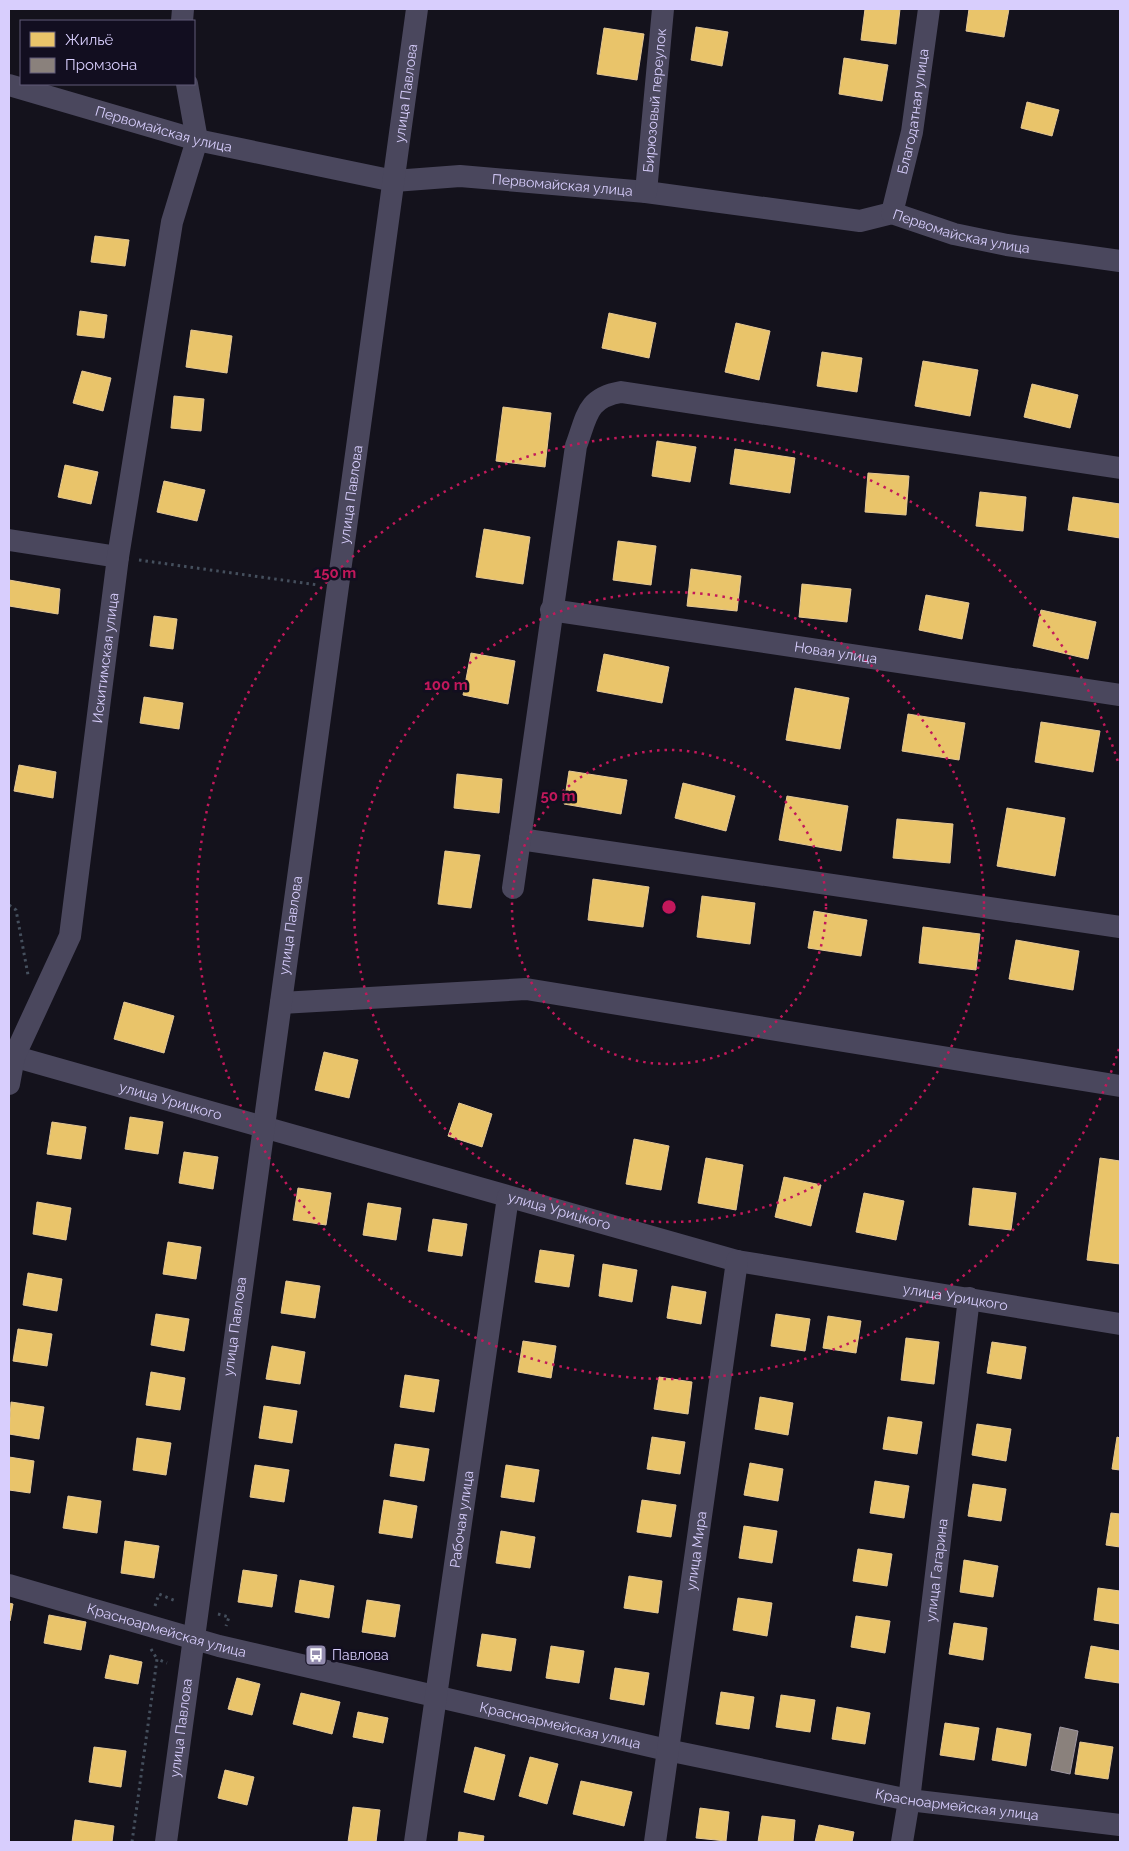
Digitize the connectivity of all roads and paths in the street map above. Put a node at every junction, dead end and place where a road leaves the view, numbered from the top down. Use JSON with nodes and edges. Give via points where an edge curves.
{"nodes":[{"id":1,"x":417,"y":9,"type":"edge"},
{"id":2,"x":663,"y":9,"type":"edge"},
{"id":3,"x":930,"y":9,"type":"edge"},
{"id":4,"x":9,"y":84,"type":"edge"},
{"id":5,"x":187,"y":85,"type":"edge"},
{"id":6,"x":197,"y":140,"type":"junction"},
{"id":7,"x":394,"y":181,"type":"junction"},
{"id":8,"x":646,"y":192,"type":"junction"},
{"id":9,"x":892,"y":213,"type":"junction"},
{"id":10,"x":1120,"y":261,"type":"edge"},
{"id":11,"x":1120,"y":468,"type":"edge"},
{"id":12,"x":9,"y":540,"type":"edge"},
{"id":13,"x":118,"y":557,"type":"junction"},
{"id":14,"x":336,"y":587,"type":"junction"},
{"id":15,"x":551,"y":610,"type":"junction"},
{"id":16,"x":1120,"y":694,"type":"edge"},
{"id":17,"x":520,"y":839,"type":"junction"},
{"id":18,"x":513,"y":888,"type":"dead end"},
{"id":19,"x":9,"y":905,"type":"edge"},
{"id":20,"x":1120,"y":927,"type":"edge"},
{"id":21,"x":29,"y":980,"type":"dead end"},
{"id":22,"x":281,"y":1003,"type":"junction"},
{"id":23,"x":11,"y":1056,"type":"edge"},
{"id":24,"x":9,"y":1084,"type":"edge"},
{"id":25,"x":1120,"y":1086,"type":"edge"},
{"id":26,"x":261,"y":1128,"type":"junction"},
{"id":27,"x":508,"y":1197,"type":"junction"},
{"id":28,"x":737,"y":1261,"type":"junction"},
{"id":29,"x":969,"y":1298,"type":"junction"},
{"id":30,"x":1120,"y":1324,"type":"edge"},
{"id":31,"x":9,"y":1585,"type":"edge"},
{"id":32,"x":192,"y":1638,"type":"junction"},
{"id":33,"x":188,"y":1670,"type":"junction"},
{"id":34,"x":434,"y":1696,"type":"junction"},
{"id":35,"x":667,"y":1750,"type":"junction"},
{"id":36,"x":909,"y":1800,"type":"junction"},
{"id":37,"x":1120,"y":1825,"type":"edge"},
{"id":38,"x":132,"y":1842,"type":"edge"},
{"id":39,"x":166,"y":1842,"type":"edge"},
{"id":40,"x":414,"y":1842,"type":"edge"},
{"id":41,"x":655,"y":1842,"type":"edge"},
{"id":42,"x":902,"y":1842,"type":"edge"}],
"edges":[{"from":1,"to":7,"type":"street","name":"улица Павлова"},
{"from":2,"to":8,"type":"street","name":"Бирюзовый переулок"},
{"from":3,"to":9,"type":"street","name":"Благодатная улица","via":[[912,132]]},
{"from":4,"to":6,"type":"street","name":"Первомайская улица"},
{"from":5,"to":6,"type":"street"},
{"from":6,"to":7,"type":"street","name":"Первомайская улица"},
{"from":6,"to":13,"type":"street","name":"Искитимская улица","via":[[172,222]]},
{"from":7,"to":8,"type":"street","name":"Первомайская улица","via":[[460,176]]},
{"from":7,"to":14,"type":"street","name":"улица Павлова"},
{"from":8,"to":9,"type":"street","name":"Первомайская улица","via":[[860,221]]},
{"from":9,"to":10,"type":"street","name":"Первомайская улица","via":[[954,234]]},
{"from":11,"to":15,"type":"street","via":[[621,392],[604,395],[590,408],[576,446]]},
{"from":12,"to":13,"type":"street"},
{"from":13,"to":14,"type":"path"},
{"from":13,"to":23,"type":"street","name":"Искитимская улица","via":[[70,936]]},
{"from":14,"to":22,"type":"street","name":"улица Павлова"},
{"from":15,"to":16,"type":"street","name":"Новая улица"},
{"from":15,"to":17,"type":"street"},
{"from":17,"to":18,"type":"street"},
{"from":17,"to":20,"type":"street"},
{"from":19,"to":21,"type":"path","via":[[16,910]]},
{"from":22,"to":25,"type":"street","via":[[526,989]]},
{"from":22,"to":26,"type":"street","name":"улица Павлова"},
{"from":23,"to":24,"type":"street","name":"Искитимская улица"},
{"from":23,"to":26,"type":"street","name":"улица Урицкого"},
{"from":26,"to":27,"type":"street","name":"улица Урицкого"},
{"from":26,"to":32,"type":"street","name":"улица Павлова"},
{"from":27,"to":28,"type":"street","name":"улица Урицкого"},
{"from":27,"to":34,"type":"street","name":"Рабочая улица"},
{"from":28,"to":29,"type":"street","name":"улица Урицкого"},
{"from":28,"to":35,"type":"street","name":"улица Мира"},
{"from":29,"to":30,"type":"street","name":"улица Урицкого"},
{"from":29,"to":36,"type":"street","name":"улица Гагарина"},
{"from":31,"to":32,"type":"street","name":"Красноармейская улица"},
{"from":32,"to":33,"type":"street","name":"улица Павлова"},
{"from":32,"to":34,"type":"street","name":"Красноармейская улица"},
{"from":33,"to":38,"type":"path","via":[[157,1659]]},
{"from":33,"to":39,"type":"street","name":"улица Павлова"},
{"from":34,"to":35,"type":"street","name":"Красноармейская улица"},
{"from":34,"to":40,"type":"street","name":"Рабочая улица"},
{"from":35,"to":36,"type":"street","name":"Красноармейская улица"},
{"from":35,"to":41,"type":"street","name":"улица Мира"},
{"from":36,"to":37,"type":"street","name":"Красноармейская улица"},
{"from":36,"to":42,"type":"street","name":"улица Гагарина"}]}
